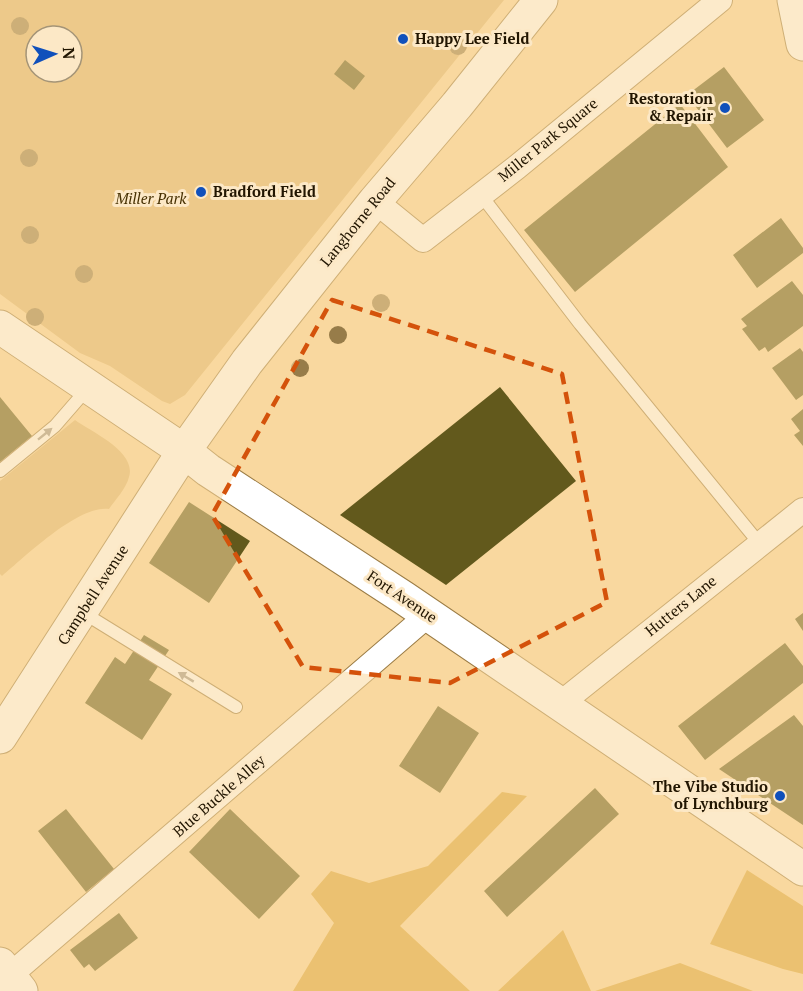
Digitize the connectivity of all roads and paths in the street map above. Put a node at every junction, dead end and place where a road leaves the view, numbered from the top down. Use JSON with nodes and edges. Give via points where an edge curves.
{"nodes":[{"id":1,"x":541,"y":0,"type":"edge"},
{"id":2,"x":720,"y":0,"type":"edge"},
{"id":3,"x":794,"y":0,"type":"edge"},
{"id":4,"x":803,"y":44,"type":"edge"},
{"id":5,"x":481,"y":195,"type":"junction"},
{"id":6,"x":375,"y":201,"type":"junction"},
{"id":7,"x":0,"y":327,"type":"edge"},
{"id":8,"x":88,"y":387,"type":"junction"},
{"id":9,"x":184,"y":451,"type":"junction"},
{"id":10,"x":0,"y":471,"type":"edge"},
{"id":11,"x":803,"y":510,"type":"edge"},
{"id":12,"x":759,"y":543,"type":"junction"},
{"id":13,"x":82,"y":612,"type":"junction"},
{"id":14,"x":428,"y":615,"type":"junction"},
{"id":15,"x":560,"y":704,"type":"junction"},
{"id":16,"x":236,"y":707,"type":"dead end"},
{"id":17,"x":0,"y":737,"type":"edge"},
{"id":18,"x":803,"y":869,"type":"edge"},
{"id":19,"x":10,"y":977,"type":"edge"}],
"edges":[{"from":1,"to":6,"type":"main road","name":"Langhorne Road"},
{"from":2,"to":5,"type":"street","name":"Miller Park Square"},
{"from":3,"to":4,"type":"main road"},
{"from":5,"to":6,"type":"street","name":"Miller Park Square","via":[[423,240]]},
{"from":5,"to":12,"type":"lane"},
{"from":6,"to":9,"type":"main road","name":"Langhorne Road","via":[[247,362]]},
{"from":7,"to":8,"type":"main road","name":"Fort Avenue"},
{"from":8,"to":9,"type":"main road","name":"Fort Avenue"},
{"from":10,"to":8,"type":"lane","one_way":true,"via":[[55,426]]},
{"from":9,"to":13,"type":"main road","name":"Campbell Avenue"},
{"from":9,"to":14,"type":"main road","name":"Fort Avenue"},
{"from":11,"to":12,"type":"street","name":"Hutters Lane"},
{"from":12,"to":15,"type":"street","name":"Hutters Lane"},
{"from":16,"to":13,"type":"lane","one_way":true},
{"from":13,"to":17,"type":"main road","name":"Campbell Avenue"},
{"from":14,"to":15,"type":"main road","name":"Fort Avenue"},
{"from":14,"to":19,"type":"street","name":"Blue Buckle Alley"},
{"from":15,"to":18,"type":"main road","name":"Fort Avenue"}]}
